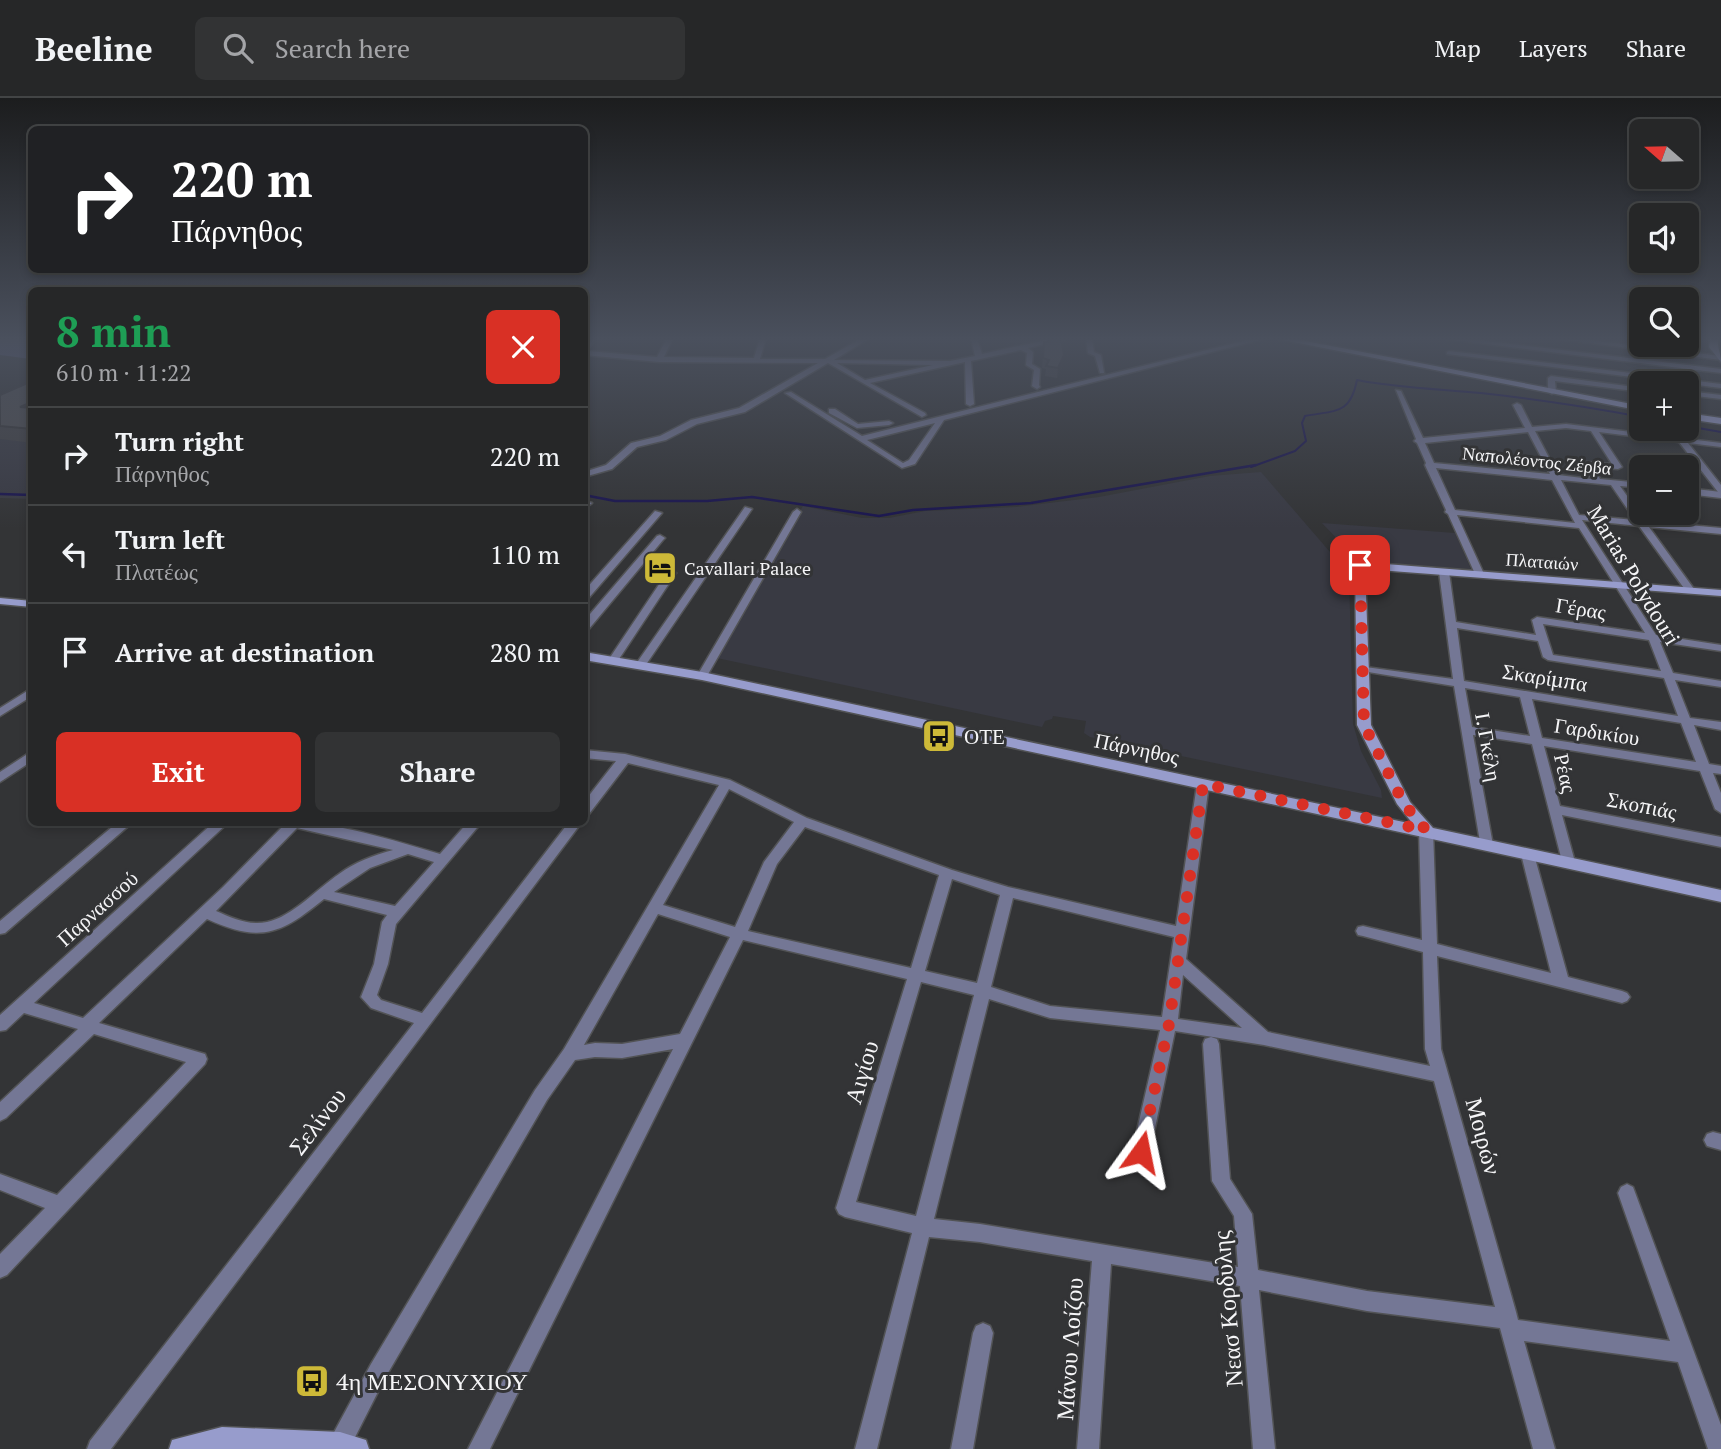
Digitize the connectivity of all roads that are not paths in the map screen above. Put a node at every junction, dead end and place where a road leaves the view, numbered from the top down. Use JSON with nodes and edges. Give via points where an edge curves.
{"nodes":[{"id":1,"x":760,"y":401,"type":"edge"},
{"id":2,"x":806,"y":401,"type":"edge"},
{"id":3,"x":810,"y":401,"type":"edge"},
{"id":4,"x":897,"y":401,"type":"edge"},
{"id":5,"x":982,"y":401,"type":"edge"},
{"id":6,"x":1010,"y":401,"type":"edge"},
{"id":7,"x":1402,"y":401,"type":"edge"},
{"id":8,"x":1600,"y":401,"type":"edge"},
{"id":9,"x":970,"y":404,"type":"joint"},
{"id":10,"x":1517,"y":405,"type":"dead end"},
{"id":11,"x":1629,"y":407,"type":"edge"},
{"id":12,"x":922,"y":415,"type":"junction"},
{"id":13,"x":942,"y":418,"type":"junction"},
{"id":14,"x":1699,"y":418,"type":"edge"},
{"id":15,"x":1721,"y":421,"type":"edge"},
{"id":16,"x":1530,"y":430,"type":"junction"},
{"id":17,"x":1594,"y":430,"type":"junction"},
{"id":18,"x":1629,"y":434,"type":"edge"},
{"id":19,"x":861,"y":439,"type":"junction"},
{"id":20,"x":1418,"y":440,"type":"junction"},
{"id":21,"x":1682,"y":441,"type":"joint"},
{"id":22,"x":1721,"y":445,"type":"edge"},
{"id":23,"x":1429,"y":465,"type":"junction"},
{"id":24,"x":588,"y":474,"type":"edge"},
{"id":25,"x":1554,"y":478,"type":"junction"},
{"id":26,"x":1597,"y":482,"type":"junction"},
{"id":27,"x":1614,"y":483,"type":"junction"},
{"id":28,"x":1629,"y":485,"type":"edge"},
{"id":29,"x":1699,"y":491,"type":"edge"},
{"id":30,"x":1721,"y":492,"type":"edge"},
{"id":31,"x":1629,"y":504,"type":"edge"},
{"id":32,"x":748,"y":509,"type":"dead end"},
{"id":33,"x":797,"y":512,"type":"dead end"},
{"id":34,"x":1449,"y":512,"type":"junction"},
{"id":35,"x":658,"y":513,"type":"dead end"},
{"id":36,"x":1576,"y":517,"type":"junction"},
{"id":37,"x":1629,"y":522,"type":"edge"},
{"id":38,"x":1643,"y":525,"type":"edge"},
{"id":39,"x":1661,"y":525,"type":"edge"},
{"id":40,"x":1582,"y":526,"type":"junction"},
{"id":41,"x":1710,"y":530,"type":"junction"},
{"id":42,"x":1721,"y":531,"type":"edge"},
{"id":43,"x":660,"y":538,"type":"dead end"},
{"id":44,"x":1721,"y":542,"type":"edge"},
{"id":45,"x":1444,"y":572,"type":"junction"},
{"id":46,"x":671,"y":573,"type":"dead end"},
{"id":47,"x":1479,"y":574,"type":"junction"},
{"id":48,"x":1619,"y":584,"type":"junction"},
{"id":49,"x":589,"y":586,"type":"edge"},
{"id":50,"x":1689,"y":589,"type":"junction"},
{"id":51,"x":1721,"y":593,"type":"edge"},
{"id":52,"x":0,"y":601,"type":"edge"},
{"id":53,"x":28,"y":604,"type":"edge"},
{"id":54,"x":588,"y":623,"type":"edge"},
{"id":55,"x":1451,"y":624,"type":"junction"},
{"id":56,"x":1542,"y":639,"type":"junction"},
{"id":57,"x":1654,"y":640,"type":"junction"},
{"id":58,"x":1721,"y":649,"type":"edge"},
{"id":59,"x":588,"y":656,"type":"edge"},
{"id":60,"x":614,"y":659,"type":"junction"},
{"id":61,"x":641,"y":664,"type":"junction"},
{"id":62,"x":1362,"y":668,"type":"junction"},
{"id":63,"x":702,"y":676,"type":"junction"},
{"id":64,"x":1670,"y":677,"type":"junction"},
{"id":65,"x":1459,"y":682,"type":"junction"},
{"id":66,"x":1721,"y":684,"type":"edge"},
{"id":67,"x":1525,"y":693,"type":"junction"},
{"id":68,"x":28,"y":694,"type":"edge"},
{"id":69,"x":0,"y":713,"type":"edge"},
{"id":70,"x":1687,"y":721,"type":"junction"},
{"id":71,"x":1721,"y":726,"type":"edge"},
{"id":72,"x":1467,"y":730,"type":"junction"},
{"id":73,"x":1539,"y":741,"type":"junction"},
{"id":74,"x":588,"y":754,"type":"edge"},
{"id":75,"x":28,"y":757,"type":"edge"},
{"id":76,"x":625,"y":758,"type":"junction"},
{"id":77,"x":1706,"y":767,"type":"junction"},
{"id":78,"x":1721,"y":769,"type":"edge"},
{"id":79,"x":0,"y":778,"type":"edge"},
{"id":80,"x":726,"y":783,"type":"junction"},
{"id":81,"x":1203,"y":784,"type":"junction"},
{"id":82,"x":588,"y":806,"type":"edge"},
{"id":83,"x":1555,"y":809,"type":"junction"},
{"id":84,"x":1721,"y":809,"type":"edge"},
{"id":85,"x":802,"y":821,"type":"junction"},
{"id":86,"x":122,"y":826,"type":"edge"},
{"id":87,"x":219,"y":826,"type":"edge"},
{"id":88,"x":291,"y":826,"type":"edge"},
{"id":89,"x":307,"y":826,"type":"edge"},
{"id":90,"x":473,"y":826,"type":"edge"},
{"id":91,"x":573,"y":826,"type":"edge"},
{"id":92,"x":1426,"y":830,"type":"junction"},
{"id":93,"x":1721,"y":842,"type":"edge"},
{"id":94,"x":1486,"y":845,"type":"junction"},
{"id":95,"x":407,"y":849,"type":"junction"},
{"id":96,"x":1528,"y":854,"type":"junction"},
{"id":97,"x":443,"y":860,"type":"junction"},
{"id":98,"x":1568,"y":862,"type":"junction"},
{"id":99,"x":947,"y":873,"type":"junction"},
{"id":100,"x":1008,"y":892,"type":"junction"},
{"id":101,"x":323,"y":894,"type":"junction"},
{"id":102,"x":1721,"y":896,"type":"edge"},
{"id":103,"x":654,"y":908,"type":"junction"},
{"id":104,"x":204,"y":912,"type":"junction"},
{"id":105,"x":397,"y":912,"type":"junction"},
{"id":106,"x":0,"y":929,"type":"edge"},
{"id":107,"x":1363,"y":931,"type":"dead end"},
{"id":108,"x":1180,"y":933,"type":"junction"},
{"id":109,"x":739,"y":934,"type":"junction"},
{"id":110,"x":1431,"y":949,"type":"junction"},
{"id":111,"x":1179,"y":962,"type":"junction"},
{"id":112,"x":918,"y":976,"type":"junction"},
{"id":113,"x":1561,"y":981,"type":"junction"},
{"id":114,"x":984,"y":991,"type":"junction"},
{"id":115,"x":1622,"y":997,"type":"dead end"},
{"id":116,"x":22,"y":1006,"type":"junction"},
{"id":117,"x":424,"y":1020,"type":"junction"},
{"id":118,"x":1169,"y":1024,"type":"junction"},
{"id":119,"x":0,"y":1025,"type":"edge"},
{"id":120,"x":89,"y":1026,"type":"junction"},
{"id":121,"x":1264,"y":1038,"type":"junction"},
{"id":122,"x":685,"y":1040,"type":"junction"},
{"id":123,"x":1211,"y":1044,"type":"dead end"},
{"id":124,"x":570,"y":1054,"type":"junction"},
{"id":125,"x":1442,"y":1076,"type":"junction"},
{"id":126,"x":0,"y":1113,"type":"edge"},
{"id":127,"x":1141,"y":1152,"type":"dead end"},
{"id":128,"x":0,"y":1182,"type":"edge"},
{"id":129,"x":1627,"y":1193,"type":"dead end"},
{"id":130,"x":61,"y":1205,"type":"junction"},
{"id":131,"x":924,"y":1227,"type":"junction"},
{"id":132,"x":1102,"y":1253,"type":"junction"},
{"id":133,"x":0,"y":1268,"type":"edge"},
{"id":134,"x":1249,"y":1278,"type":"junction"},
{"id":135,"x":1511,"y":1324,"type":"junction"},
{"id":136,"x":983,"y":1333,"type":"dead end"},
{"id":137,"x":1683,"y":1353,"type":"junction"},
{"id":138,"x":349,"y":1446,"type":"edge"},
{"id":139,"x":97,"y":1449,"type":"edge"},
{"id":140,"x":181,"y":1449,"type":"edge"},
{"id":141,"x":479,"y":1449,"type":"edge"},
{"id":142,"x":866,"y":1449,"type":"edge"},
{"id":143,"x":962,"y":1449,"type":"edge"},
{"id":144,"x":1088,"y":1449,"type":"edge"},
{"id":145,"x":1264,"y":1449,"type":"edge"},
{"id":146,"x":1544,"y":1449,"type":"edge"},
{"id":147,"x":1719,"y":1449,"type":"edge"}],
"edges":[{"from":1,"to":24,"type":"street","via":[[634,445],[609,467]]},
{"from":2,"to":19,"type":"street"},
{"from":3,"to":12,"type":"street","via":[[857,426],[876,427]]},
{"from":4,"to":12,"type":"street"},
{"from":5,"to":9,"type":"street"},
{"from":6,"to":13,"type":"street"},
{"from":7,"to":20,"type":"street"},
{"from":8,"to":11,"type":"main road"},
{"from":9,"to":12,"type":"street"},
{"from":10,"to":16,"type":"street","name":"Marias Polydouri"},
{"from":13,"to":19,"type":"street"},
{"from":13,"to":19,"type":"street","via":[[912,462],[902,466]]},
{"from":14,"to":15,"type":"main road"},
{"from":16,"to":17,"type":"street","via":[[1566,426]]},
{"from":16,"to":20,"type":"street"},
{"from":16,"to":25,"type":"street","name":"Marias Polydouri"},
{"from":17,"to":18,"type":"street"},
{"from":17,"to":26,"type":"street","via":[[1618,467],[1588,464]]},
{"from":20,"to":23,"type":"street"},
{"from":21,"to":22,"type":"street"},
{"from":21,"to":30,"type":"street"},
{"from":23,"to":25,"type":"street","name":"Ναπολέοντος Ζέρβα"},
{"from":23,"to":34,"type":"street"},
{"from":25,"to":26,"type":"street","name":"Ναπολέοντος Ζέρβα"},
{"from":25,"to":36,"type":"street","name":"Marias Polydouri"},
{"from":26,"to":27,"type":"street","name":"Ναπολέοντος Ζέρβα"},
{"from":27,"to":28,"type":"street","name":"Ναπολέοντος Ζέρβα"},
{"from":27,"to":31,"type":"street"},
{"from":29,"to":30,"type":"street"},
{"from":32,"to":61,"type":"street"},
{"from":33,"to":63,"type":"street"},
{"from":34,"to":40,"type":"street"},
{"from":34,"to":47,"type":"street"},
{"from":35,"to":49,"type":"street"},
{"from":36,"to":37,"type":"street"},
{"from":36,"to":40,"type":"street","name":"Marias Polydouri"},
{"from":38,"to":50,"type":"street"},
{"from":39,"to":41,"type":"street"},
{"from":40,"to":48,"type":"street","name":"Marias Polydouri"},
{"from":41,"to":42,"type":"street"},
{"from":41,"to":44,"type":"street"},
{"from":43,"to":54,"type":"street"},
{"from":45,"to":47,"type":"main road","name":"Πλαταιών"},
{"from":45,"to":55,"type":"street","name":"Ι. Γκέλη"},
{"from":45,"to":62,"type":"main road","name":"Πλαταιών","via":[[1360,565]]},
{"from":46,"to":60,"type":"street"},
{"from":47,"to":48,"type":"main road","name":"Πλαταιών"},
{"from":48,"to":50,"type":"main road","name":"Πλαταιών"},
{"from":48,"to":57,"type":"street","name":"Marias Polydouri"},
{"from":50,"to":51,"type":"main road","name":"Πλαταιών"},
{"from":52,"to":53,"type":"main road"},
{"from":55,"to":56,"type":"street"},
{"from":55,"to":65,"type":"street","name":"Ι. Γκέλη"},
{"from":56,"to":57,"type":"street","name":"Γέρας","via":[[1537,620]]},
{"from":56,"to":64,"type":"street","via":[[1548,657]]},
{"from":57,"to":58,"type":"street","name":"Γέρας"},
{"from":57,"to":64,"type":"street","name":"Marias Polydouri"},
{"from":59,"to":60,"type":"main road","name":"Πάρνηθος"},
{"from":60,"to":61,"type":"main road","name":"Πάρνηθος"},
{"from":61,"to":63,"type":"main road","name":"Πάρνηθος"},
{"from":62,"to":65,"type":"street","name":"Σκαρίμπα"},
{"from":62,"to":92,"type":"main road","via":[[1366,733],[1404,804]]},
{"from":63,"to":81,"type":"main road","name":"Πάρνηθος"},
{"from":64,"to":66,"type":"street"},
{"from":64,"to":70,"type":"street","name":"Marias Polydouri"},
{"from":65,"to":67,"type":"street","name":"Σκαρίμπα"},
{"from":65,"to":72,"type":"street","name":"Ι. Γκέλη"},
{"from":67,"to":70,"type":"street","name":"Σκαρίμπα"},
{"from":67,"to":73,"type":"street","name":"Ρέας"},
{"from":68,"to":69,"type":"street"},
{"from":70,"to":71,"type":"street","name":"Σκαρίμπα"},
{"from":70,"to":77,"type":"street","name":"Marias Polydouri"},
{"from":72,"to":73,"type":"street","name":"Γαρδικίου"},
{"from":72,"to":94,"type":"street","name":"Ι. Γκέλη"},
{"from":73,"to":77,"type":"street","name":"Γαρδικίου"},
{"from":73,"to":83,"type":"street","name":"Ρέας"},
{"from":74,"to":76,"type":"street"},
{"from":75,"to":79,"type":"street"},
{"from":76,"to":80,"type":"street"},
{"from":76,"to":82,"type":"street"},
{"from":77,"to":78,"type":"street","name":"Γαρδικίου"},
{"from":77,"to":84,"type":"street","name":"Marias Polydouri"},
{"from":80,"to":85,"type":"street"},
{"from":80,"to":103,"type":"street"},
{"from":81,"to":92,"type":"main road","name":"Πάρνηθος"},
{"from":81,"to":108,"type":"street"},
{"from":83,"to":93,"type":"street","name":"Σκοπιάς"},
{"from":83,"to":98,"type":"street","name":"Ρέας"},
{"from":85,"to":99,"type":"street"},
{"from":85,"to":109,"type":"street","via":[[771,862]]},
{"from":86,"to":106,"type":"street"},
{"from":87,"to":116,"type":"street","name":"Παρνασσού"},
{"from":88,"to":104,"type":"street"},
{"from":89,"to":95,"type":"street"},
{"from":90,"to":97,"type":"street"},
{"from":91,"to":117,"type":"street","name":"Σελίνου"},
{"from":92,"to":94,"type":"main road","name":"Πάρνηθος"},
{"from":92,"to":110,"type":"street","name":"Μοιρών"},
{"from":94,"to":96,"type":"main road","name":"Πάρνηθος"},
{"from":95,"to":97,"type":"street"},
{"from":95,"to":101,"type":"street","via":[[359,867]]},
{"from":96,"to":98,"type":"main road","name":"Πάρνηθος"},
{"from":96,"to":113,"type":"street"},
{"from":97,"to":105,"type":"street"},
{"from":98,"to":102,"type":"main road","name":"Πάρνηθος"},
{"from":99,"to":100,"type":"street"},
{"from":99,"to":112,"type":"street","name":"Αιγίου"},
{"from":100,"to":108,"type":"street"},
{"from":100,"to":114,"type":"street"},
{"from":101,"to":104,"type":"street","via":[[296,916],[267,929],[229,924]]},
{"from":101,"to":105,"type":"street"},
{"from":103,"to":109,"type":"street"},
{"from":103,"to":124,"type":"street"},
{"from":104,"to":120,"type":"street"},
{"from":105,"to":117,"type":"street","via":[[389,922],[369,997],[376,1004]]},
{"from":107,"to":110,"type":"street"},
{"from":108,"to":111,"type":"street"},
{"from":109,"to":112,"type":"street"},
{"from":109,"to":122,"type":"street"},
{"from":110,"to":113,"type":"street"},
{"from":110,"to":125,"type":"street","name":"Μοιρών","via":[[1433,1049]]},
{"from":111,"to":118,"type":"street"},
{"from":111,"to":121,"type":"street"},
{"from":112,"to":114,"type":"street"},
{"from":112,"to":131,"type":"street","name":"Αιγίου","via":[[845,1208]]},
{"from":113,"to":115,"type":"street"},
{"from":114,"to":118,"type":"street","via":[[1050,1012]]},
{"from":114,"to":131,"type":"street"},
{"from":116,"to":119,"type":"street","name":"Παρνασσού"},
{"from":116,"to":120,"type":"street"},
{"from":117,"to":139,"type":"street","name":"Σελίνου"},
{"from":118,"to":121,"type":"street"},
{"from":118,"to":127,"type":"street"},
{"from":120,"to":126,"type":"street"},
{"from":120,"to":130,"type":"street","via":[[199,1059]]},
{"from":121,"to":125,"type":"street"},
{"from":122,"to":124,"type":"street"},
{"from":122,"to":141,"type":"street"},
{"from":123,"to":134,"type":"street","name":"Νεασ Κορδυλης","via":[[1221,1181],[1243,1214]]},
{"from":124,"to":138,"type":"street","via":[[512,1143],[378,1371]]},
{"from":125,"to":135,"type":"street","name":"Μοιρών"},
{"from":128,"to":130,"type":"street"},
{"from":129,"to":137,"type":"street"},
{"from":130,"to":133,"type":"street"},
{"from":131,"to":132,"type":"street"},
{"from":131,"to":142,"type":"street"},
{"from":132,"to":134,"type":"street"},
{"from":132,"to":144,"type":"street","name":"Μάνου Λοίζου"},
{"from":134,"to":135,"type":"street"},
{"from":134,"to":145,"type":"street","name":"Νεασ Κορδυλης"},
{"from":135,"to":137,"type":"street"},
{"from":135,"to":146,"type":"street","name":"Μοιρών"},
{"from":136,"to":143,"type":"street"},
{"from":137,"to":147,"type":"street"},
{"from":138,"to":140,"type":"main road","via":[[222,1439]]}]}
